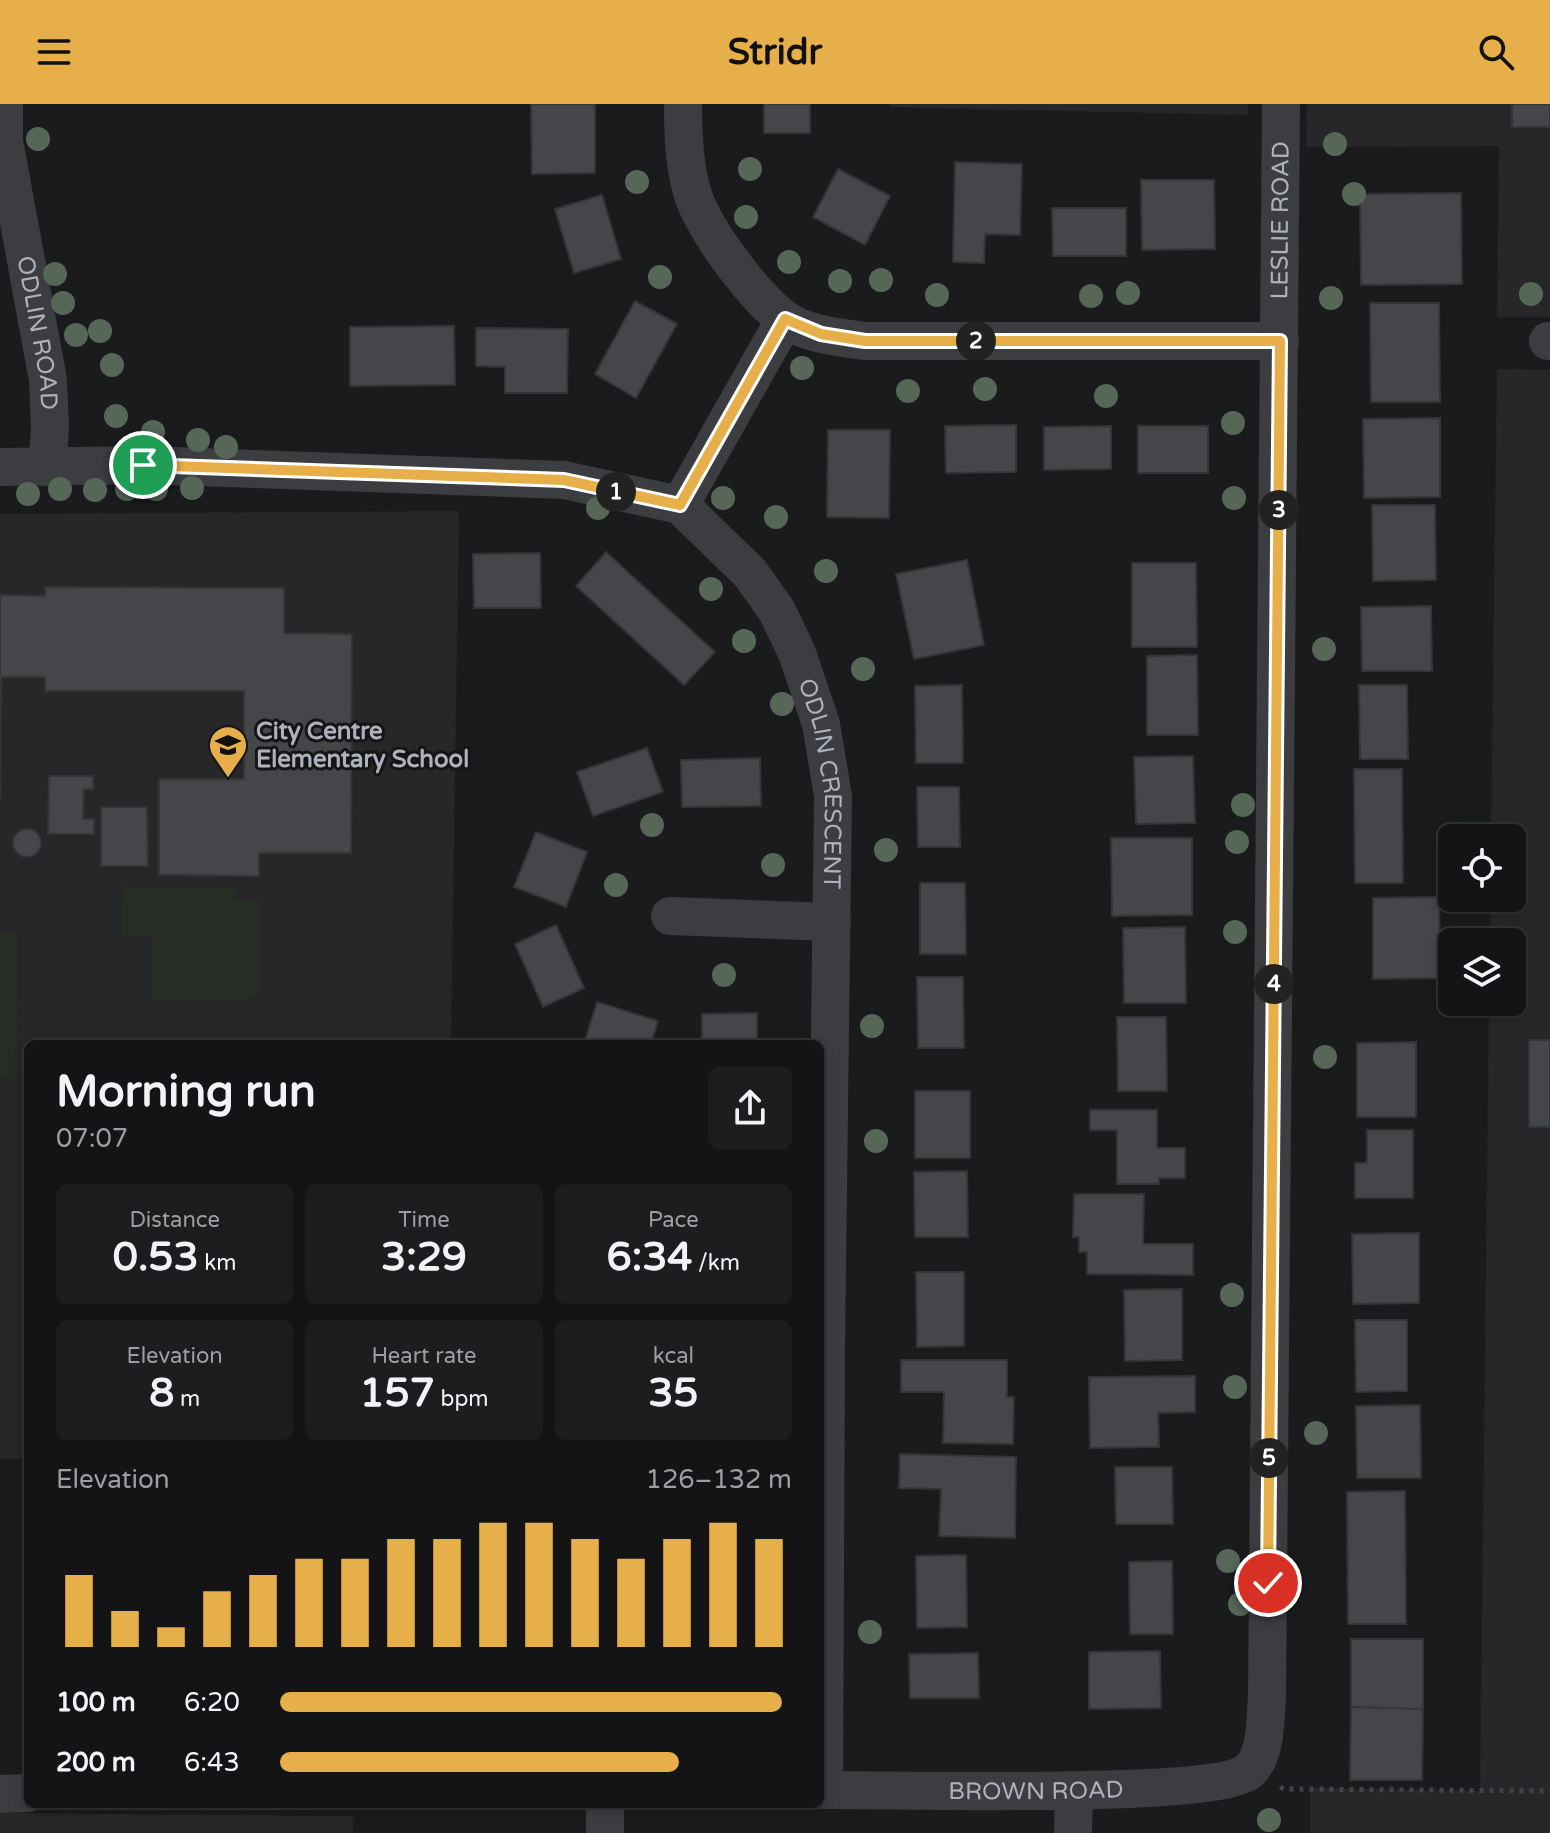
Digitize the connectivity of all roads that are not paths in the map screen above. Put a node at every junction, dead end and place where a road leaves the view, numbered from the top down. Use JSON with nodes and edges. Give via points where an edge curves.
{"nodes":[{"id":1,"x":4,"y":104,"type":"edge"},
{"id":2,"x":683,"y":104,"type":"edge"},
{"id":3,"x":1281,"y":104,"type":"edge"},
{"id":4,"x":785,"y":319,"type":"junction"},
{"id":5,"x":1280,"y":341,"type":"junction"},
{"id":6,"x":0,"y":467,"type":"edge"},
{"id":7,"x":47,"y":467,"type":"junction"},
{"id":8,"x":680,"y":505,"type":"junction"},
{"id":9,"x":670,"y":916,"type":"dead end"},
{"id":10,"x":832,"y":922,"type":"junction"},
{"id":11,"x":824,"y":1297,"type":"edge"},
{"id":12,"x":1249,"y":1771,"type":"joint"},
{"id":13,"x":824,"y":1790,"type":"edge"},
{"id":14,"x":1074,"y":1790,"type":"junction"},
{"id":15,"x":24,"y":1793,"type":"edge"},
{"id":16,"x":0,"y":1794,"type":"edge"},
{"id":17,"x":605,"y":1808,"type":"edge"},
{"id":18,"x":605,"y":1833,"type":"edge"},
{"id":19,"x":1073,"y":1833,"type":"edge"}],
"edges":[{"from":1,"to":7,"type":"street","name":"ODLIN ROAD","via":[[4,141],[48,380]]},
{"from":2,"to":4,"type":"street","via":[[693,197],[746,282]]},
{"from":3,"to":5,"type":"street","name":"LESLIE ROAD"},
{"from":4,"to":5,"type":"street","via":[[821,334],[865,341]]},
{"from":4,"to":8,"type":"street"},
{"from":5,"to":12,"type":"street","name":"LESLIE ROAD","via":[[1267,1696],[1260,1752]]},
{"from":6,"to":7,"type":"street"},
{"from":7,"to":8,"type":"street","via":[[143,465],[564,480]]},
{"from":8,"to":10,"type":"street","name":"ODLIN CRESCENT","via":[[750,573],[777,611],[797,653],[821,724],[833,796]]},
{"from":9,"to":10,"type":"street"},
{"from":10,"to":11,"type":"street","name":"ODLIN CRESCENT"},
{"from":12,"to":14,"type":"street","name":"BROWN ROAD","via":[[1206,1784]]},
{"from":13,"to":14,"type":"street","name":"BROWN ROAD"},
{"from":14,"to":19,"type":"street"},
{"from":15,"to":16,"type":"street"},
{"from":17,"to":18,"type":"street"}]}
